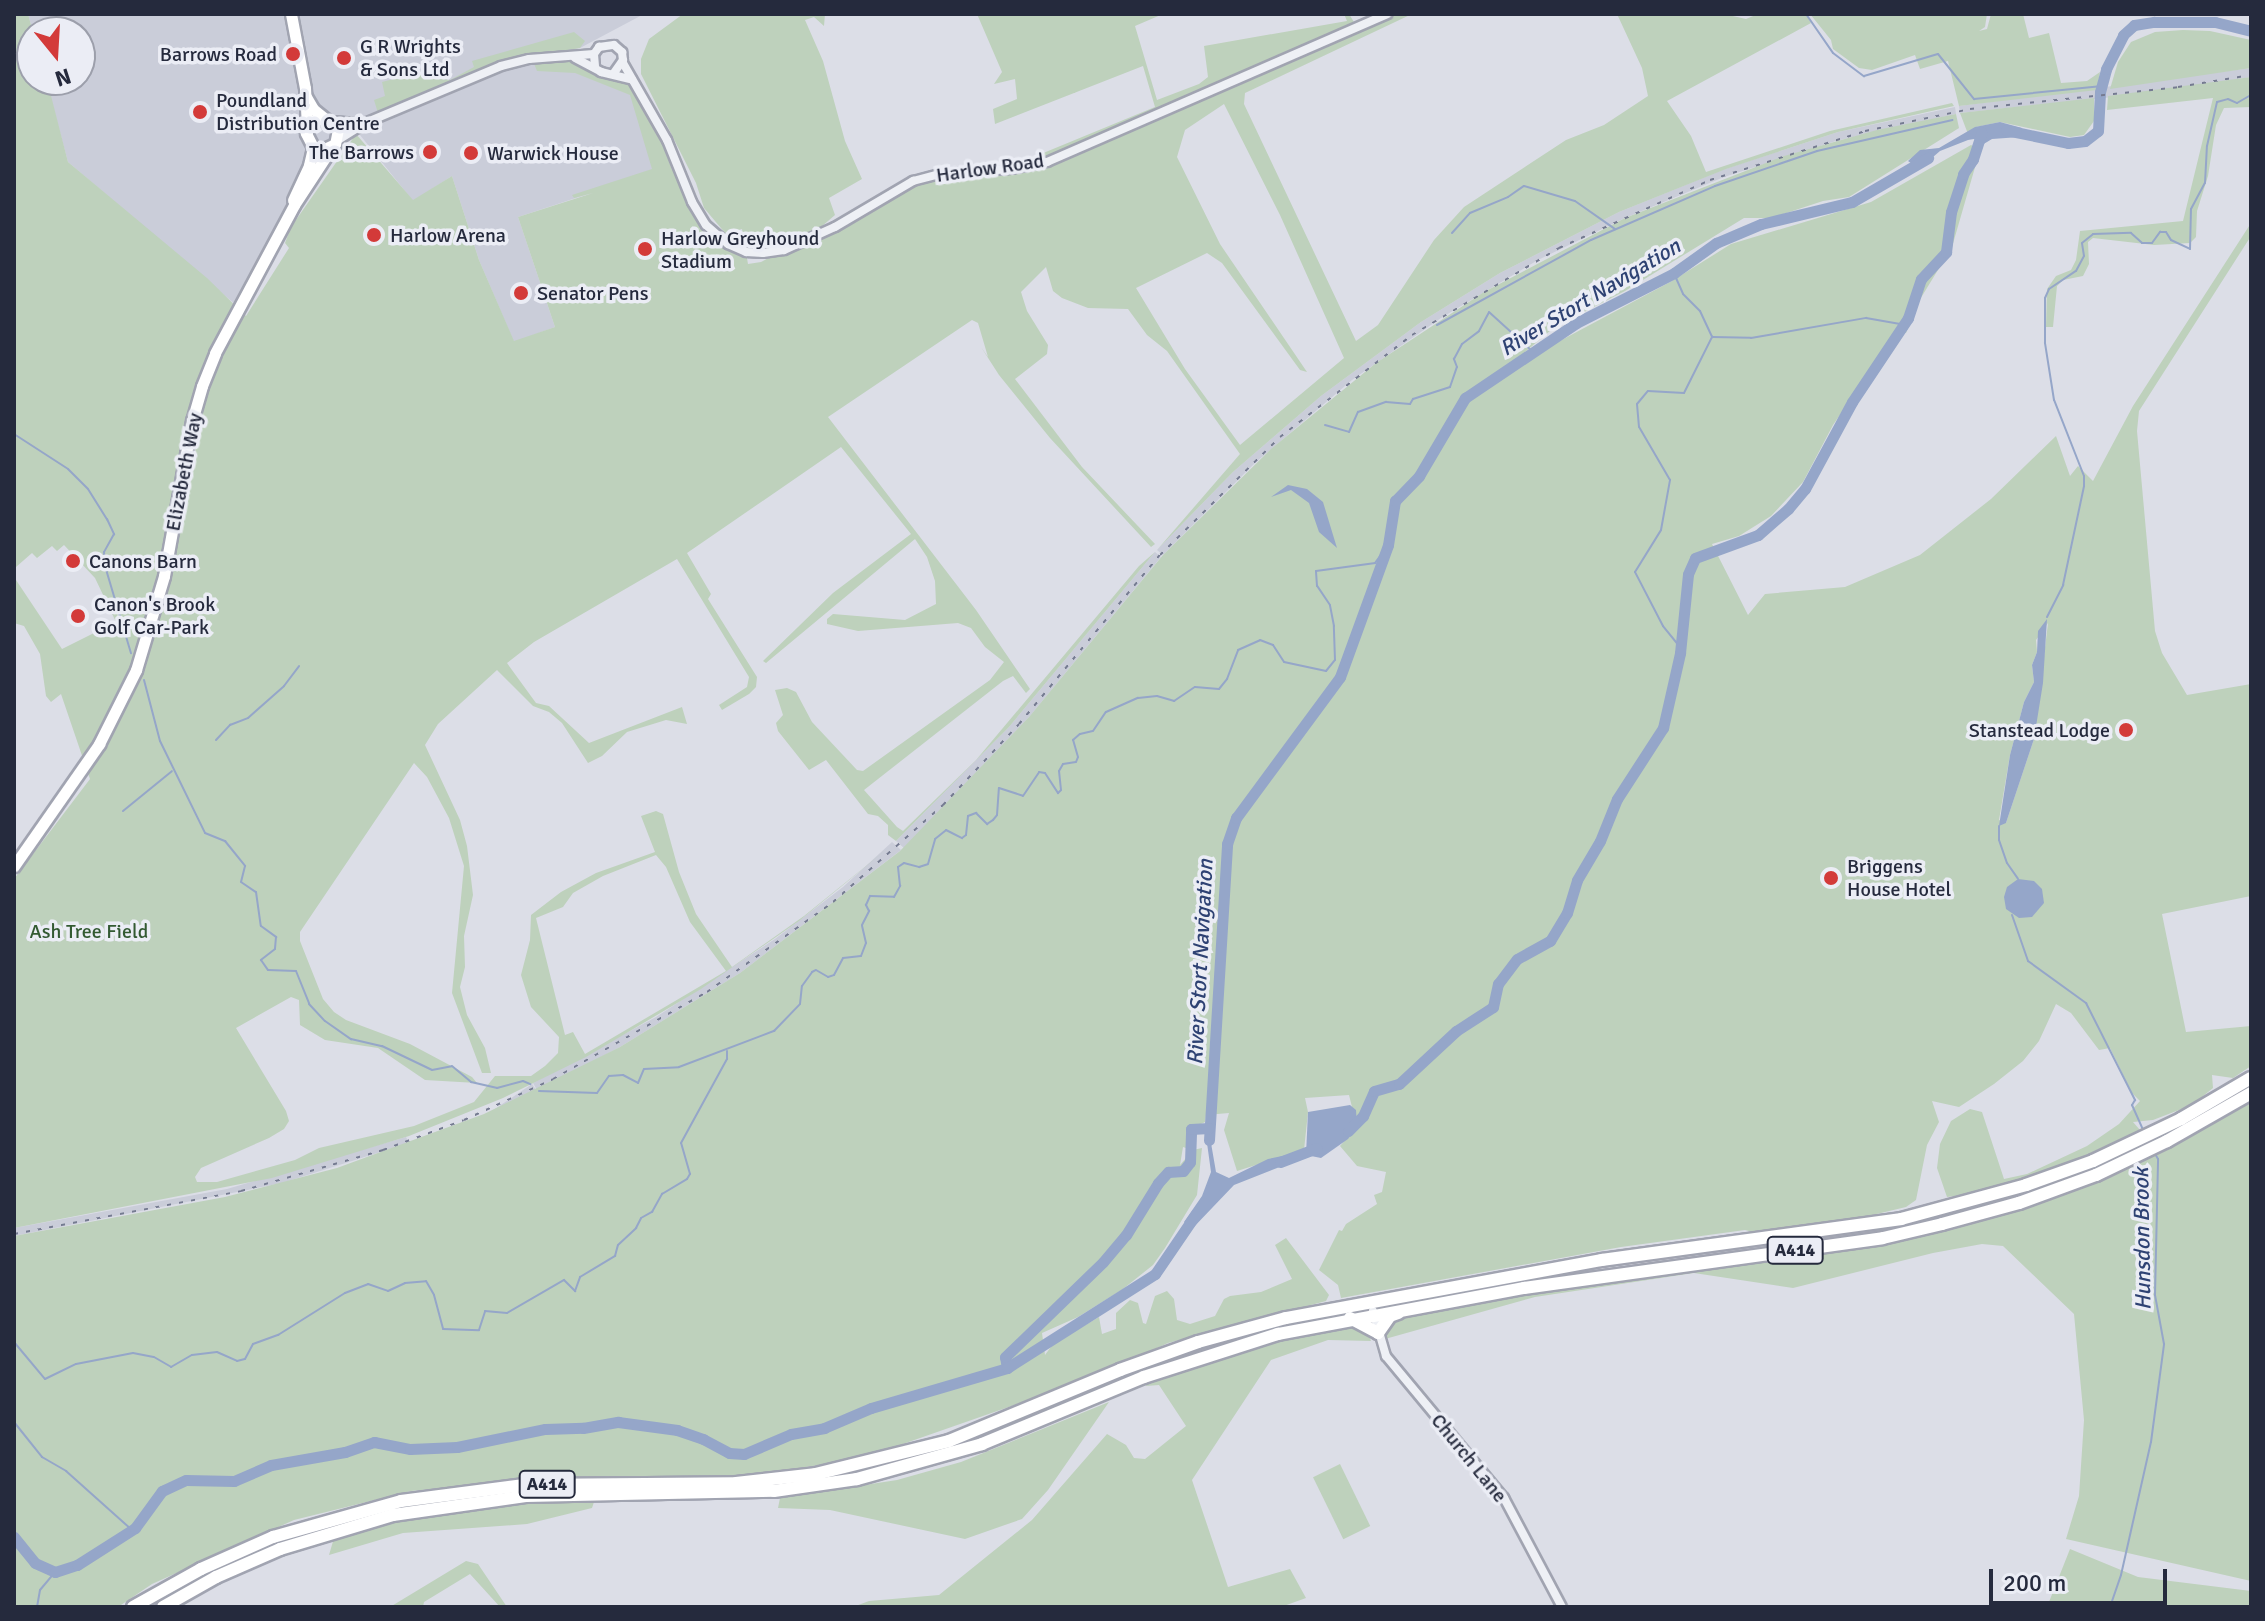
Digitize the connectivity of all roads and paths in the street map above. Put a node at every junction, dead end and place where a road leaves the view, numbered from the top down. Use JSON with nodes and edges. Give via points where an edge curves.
{"nodes":[{"id":1,"x":291,"y":14,"type":"edge"},
{"id":2,"x":1387,"y":14,"type":"edge"},
{"id":3,"x":594,"y":54,"type":"junction"},
{"id":4,"x":575,"y":58,"type":"junction"},
{"id":5,"x":623,"y":63,"type":"junction"},
{"id":6,"x":595,"y":66,"type":"junction"},
{"id":7,"x":614,"y":73,"type":"junction"},
{"id":8,"x":632,"y":80,"type":"junction"},
{"id":9,"x":305,"y":95,"type":"junction"},
{"id":10,"x":327,"y":119,"type":"junction"},
{"id":11,"x":365,"y":123,"type":"junction"},
{"id":12,"x":307,"y":128,"type":"junction"},
{"id":13,"x":335,"y":144,"type":"junction"},
{"id":14,"x":313,"y":147,"type":"junction"},
{"id":15,"x":294,"y":205,"type":"junction"},
{"id":16,"x":14,"y":866,"type":"edge"},
{"id":17,"x":2251,"y":1078,"type":"edge"},
{"id":18,"x":2251,"y":1093,"type":"edge"},
{"id":19,"x":2144,"y":1145,"type":"junction"},
{"id":20,"x":1372,"y":1307,"type":"junction"},
{"id":21,"x":1408,"y":1308,"type":"junction"},
{"id":22,"x":1350,"y":1318,"type":"junction"},
{"id":23,"x":1378,"y":1333,"type":"junction"},
{"id":24,"x":133,"y":1607,"type":"edge"},
{"id":25,"x":163,"y":1607,"type":"edge"},
{"id":26,"x":1562,"y":1607,"type":"edge"}],
"edges":[{"from":1,"to":9,"type":"main road"},
{"from":2,"to":8,"type":"street","name":"Harlow Road","via":[[1047,162],[913,181],[835,227],[784,250],[763,253],[728,244],[706,225]]},
{"from":3,"to":4,"type":"street"},
{"from":3,"to":5,"type":"street","via":[[602,45],[614,45],[622,52]]},
{"from":3,"to":6,"type":"street"},
{"from":4,"to":6,"type":"street"},
{"from":4,"to":11,"type":"street","via":[[537,58],[501,66]]},
{"from":5,"to":7,"type":"street"},
{"from":5,"to":8,"type":"street","name":"Harlow Road"},
{"from":6,"to":7,"type":"street","via":[[605,74]]},
{"from":7,"to":8,"type":"street"},
{"from":9,"to":10,"type":"main road"},
{"from":9,"to":12,"type":"main road"},
{"from":10,"to":11,"type":"street"},
{"from":10,"to":12,"type":"main road"},
{"from":10,"to":13,"type":"main road","via":[[338,129]]},
{"from":11,"to":13,"type":"street"},
{"from":12,"to":14,"type":"main road"},
{"from":13,"to":14,"type":"main road","via":[[322,150]]},
{"from":13,"to":15,"type":"main road","name":"Elizabeth Way"},
{"from":14,"to":15,"type":"main road","name":"Elizabeth Way"},
{"from":15,"to":16,"type":"main road","name":"Elizabeth Way","via":[[202,386],[164,576],[136,670],[99,744]]},
{"from":17,"to":19,"type":"highway","number":"A414","via":[[2161,1129]]},
{"from":18,"to":19,"type":"highway","number":"A414","via":[[2167,1141]]},
{"from":19,"to":20,"type":"highway","number":"A414","via":[[1901,1219],[1602,1260]]},
{"from":19,"to":21,"type":"highway","number":"A414","via":[[2019,1203],[1883,1238]]},
{"from":20,"to":21,"type":"highway","number":"A414"},
{"from":20,"to":22,"type":"highway","number":"A414"},
{"from":20,"to":23,"type":"street","name":"Church Lane"},
{"from":20,"to":24,"type":"highway","number":"A414","via":[[1198,1342],[949,1441],[857,1467],[736,1483],[478,1489],[362,1509],[226,1556]]},
{"from":21,"to":23,"type":"highway","via":[[1390,1316]]},
{"from":22,"to":23,"type":"highway"},
{"from":22,"to":25,"type":"highway","number":"A414","via":[[1196,1358],[916,1465],[774,1491],[526,1496],[393,1515],[280,1549]]},
{"from":23,"to":26,"type":"street","name":"Church Lane","via":[[1390,1361],[1504,1498]]}]}
